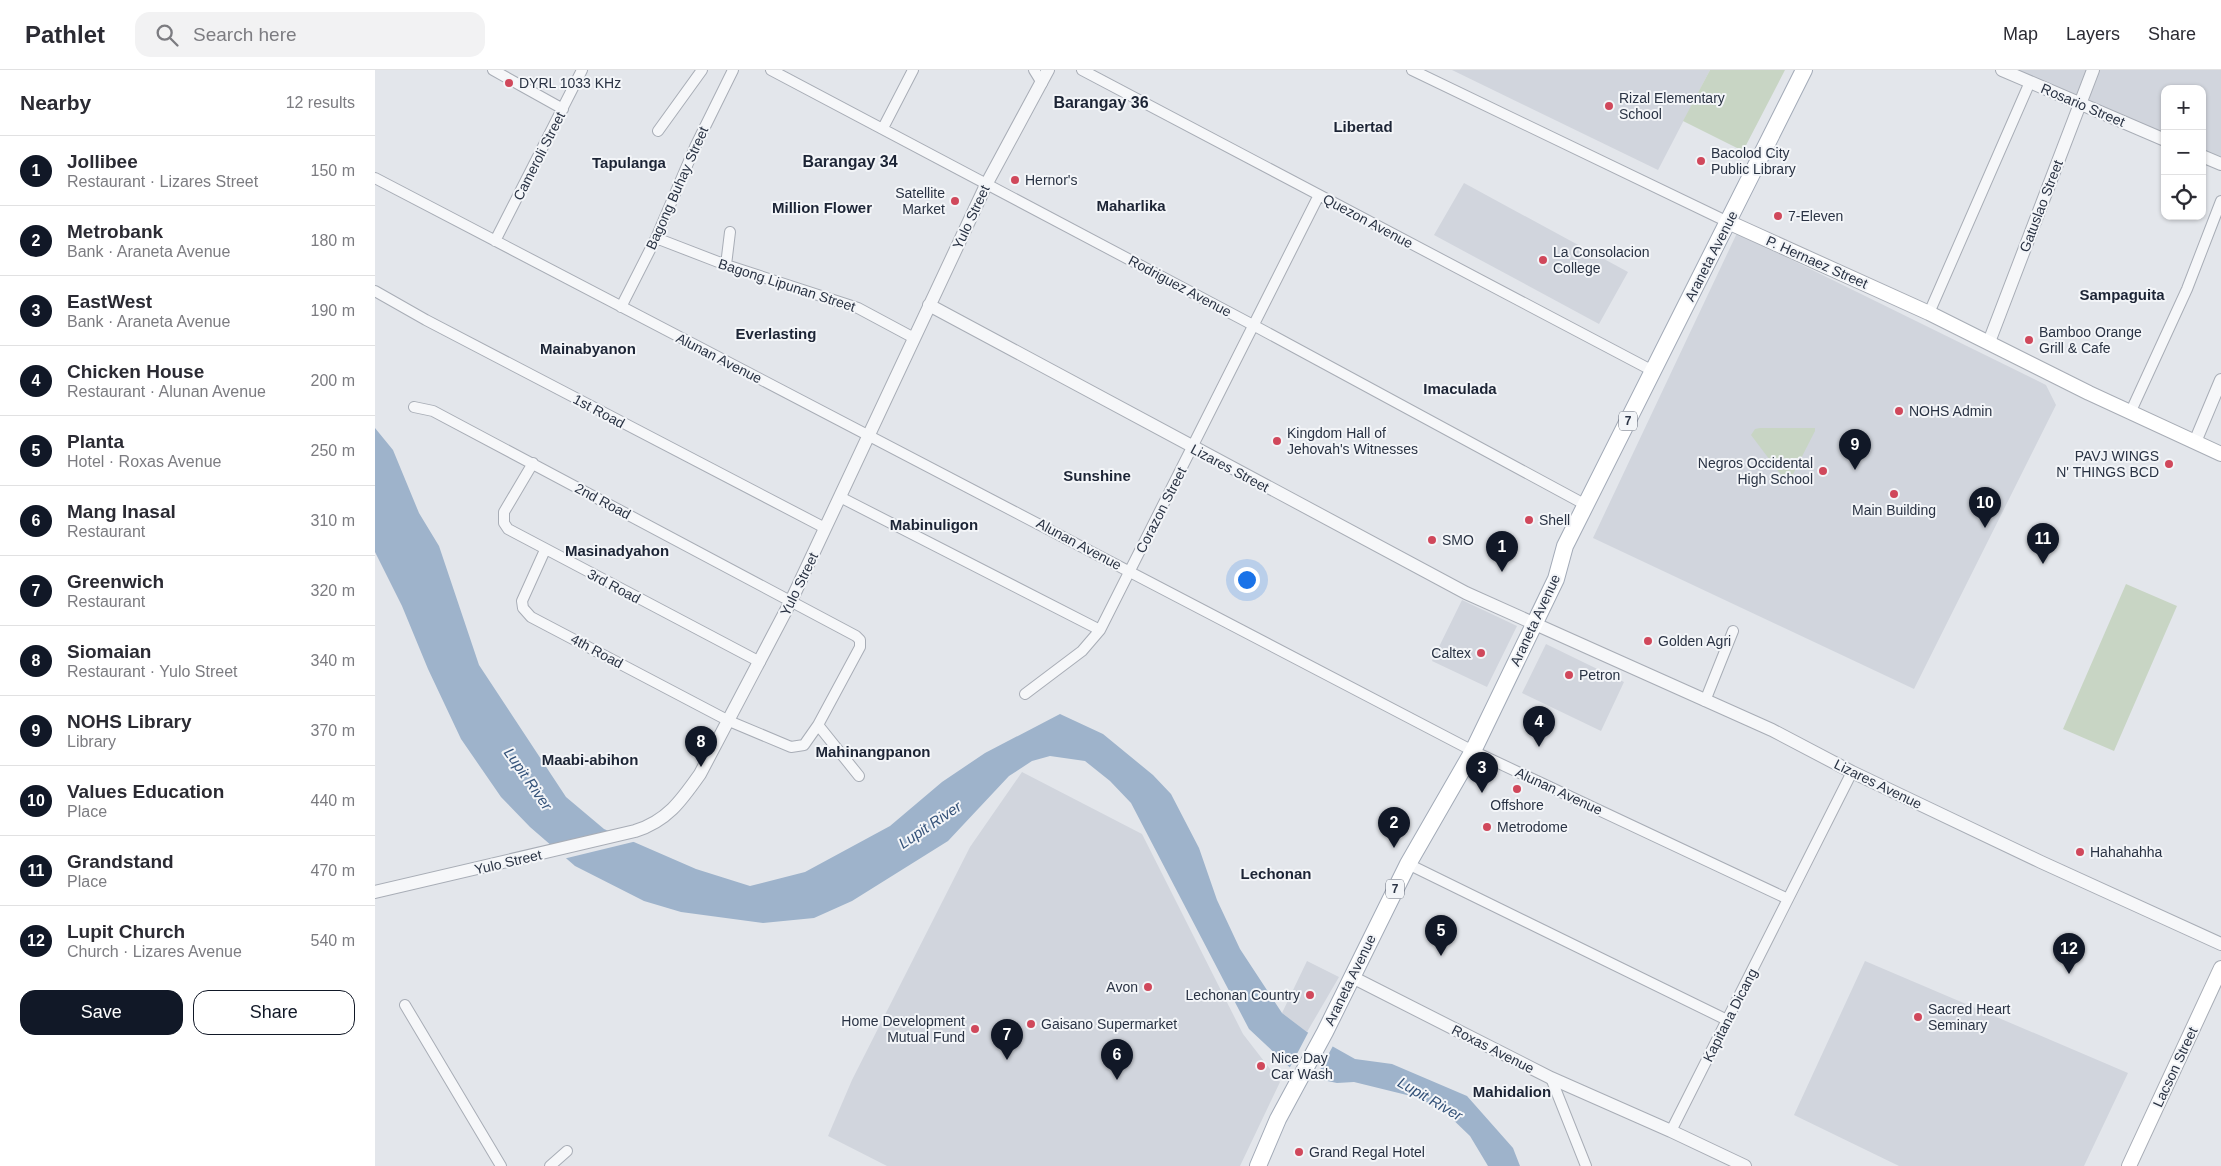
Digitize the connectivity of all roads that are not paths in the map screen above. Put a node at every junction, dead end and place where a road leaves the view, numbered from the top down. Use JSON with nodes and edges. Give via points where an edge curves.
{"nodes":[{"id":1,"x":493,"y":70,"type":"edge"},
{"id":2,"x":582,"y":70,"type":"edge"},
{"id":3,"x":702,"y":70,"type":"edge"},
{"id":4,"x":733,"y":70,"type":"edge"},
{"id":5,"x":771,"y":70,"type":"edge"},
{"id":6,"x":913,"y":70,"type":"edge"},
{"id":7,"x":1034,"y":70,"type":"edge"},
{"id":8,"x":1048,"y":70,"type":"edge"},
{"id":9,"x":1082,"y":70,"type":"edge"},
{"id":10,"x":1413,"y":70,"type":"edge"},
{"id":11,"x":1805,"y":70,"type":"edge"},
{"id":12,"x":2002,"y":70,"type":"edge"},
{"id":13,"x":2093,"y":70,"type":"edge"},
{"id":14,"x":2030,"y":82,"type":"junction"},
{"id":15,"x":1042,"y":83,"type":"junction"},
{"id":16,"x":2081,"y":103,"type":"junction"},
{"id":17,"x":563,"y":109,"type":"junction"},
{"id":18,"x":883,"y":128,"type":"junction"},
{"id":19,"x":658,"y":130,"type":"dead end"},
{"id":20,"x":2161,"y":138,"type":"edge"},
{"id":21,"x":2206,"y":158,"type":"edge"},
{"id":22,"x":2221,"y":164,"type":"edge"},
{"id":23,"x":375,"y":178,"type":"edge"},
{"id":24,"x":987,"y":183,"type":"junction"},
{"id":25,"x":1319,"y":195,"type":"junction"},
{"id":26,"x":2221,"y":202,"type":"edge"},
{"id":27,"x":1728,"y":222,"type":"junction"},
{"id":28,"x":730,"y":232,"type":"dead end"},
{"id":29,"x":656,"y":238,"type":"junction"},
{"id":30,"x":495,"y":241,"type":"junction"},
{"id":31,"x":726,"y":265,"type":"junction"},
{"id":32,"x":375,"y":291,"type":"edge"},
{"id":33,"x":929,"y":305,"type":"junction"},
{"id":34,"x":621,"y":307,"type":"junction"},
{"id":35,"x":1929,"y":312,"type":"junction"},
{"id":36,"x":1253,"y":325,"type":"junction"},
{"id":37,"x":914,"y":338,"type":"junction"},
{"id":38,"x":1989,"y":342,"type":"junction"},
{"id":39,"x":1653,"y":371,"type":"junction"},
{"id":40,"x":2221,"y":380,"type":"edge"},
{"id":41,"x":414,"y":407,"type":"dead end"},
{"id":42,"x":2131,"y":410,"type":"junction"},
{"id":43,"x":869,"y":434,"type":"junction"},
{"id":44,"x":2195,"y":442,"type":"junction"},
{"id":45,"x":1192,"y":448,"type":"junction"},
{"id":46,"x":2221,"y":454,"type":"edge"},
{"id":47,"x":533,"y":464,"type":"junction"},
{"id":48,"x":840,"y":496,"type":"junction"},
{"id":49,"x":1586,"y":504,"type":"junction"},
{"id":50,"x":825,"y":528,"type":"junction"},
{"id":51,"x":545,"y":550,"type":"junction"},
{"id":52,"x":1130,"y":571,"type":"junction"},
{"id":53,"x":791,"y":601,"type":"junction"},
{"id":54,"x":1535,"y":624,"type":"junction"},
{"id":55,"x":1100,"y":630,"type":"junction"},
{"id":56,"x":1733,"y":631,"type":"dead end"},
{"id":57,"x":760,"y":662,"type":"junction"},
{"id":58,"x":1025,"y":694,"type":"dead end"},
{"id":59,"x":1705,"y":701,"type":"junction"},
{"id":60,"x":729,"y":721,"type":"junction"},
{"id":61,"x":818,"y":725,"type":"junction"},
{"id":62,"x":1473,"y":750,"type":"junction"},
{"id":63,"x":1852,"y":772,"type":"junction"},
{"id":64,"x":859,"y":776,"type":"dead end"},
{"id":65,"x":1407,"y":864,"type":"junction"},
{"id":66,"x":375,"y":892,"type":"edge"},
{"id":67,"x":1788,"y":899,"type":"junction"},
{"id":68,"x":2221,"y":944,"type":"edge"},
{"id":69,"x":2221,"y":968,"type":"edge"},
{"id":70,"x":1352,"y":977,"type":"junction"},
{"id":71,"x":405,"y":1005,"type":"dead end"},
{"id":72,"x":1727,"y":1020,"type":"junction"},
{"id":73,"x":1551,"y":1078,"type":"junction"},
{"id":74,"x":1671,"y":1131,"type":"junction"},
{"id":75,"x":567,"y":1151,"type":"dead end"},
{"id":76,"x":501,"y":1166,"type":"edge"},
{"id":77,"x":550,"y":1166,"type":"edge"},
{"id":78,"x":1258,"y":1166,"type":"edge"},
{"id":79,"x":1586,"y":1166,"type":"edge"},
{"id":80,"x":1745,"y":1166,"type":"edge"},
{"id":81,"x":2129,"y":1166,"type":"edge"}],
"edges":[{"from":1,"to":17,"type":"street"},
{"from":2,"to":17,"type":"street","name":"Cameroli Street"},
{"from":3,"to":19,"type":"street"},
{"from":4,"to":29,"type":"street","name":"Bagong Buhay Street","via":[[695,146]]},
{"from":5,"to":18,"type":"street","name":"Rodriguez Avenue"},
{"from":6,"to":18,"type":"street"},
{"from":7,"to":15,"type":"street"},
{"from":8,"to":15,"type":"street","name":"Yulo Street"},
{"from":9,"to":25,"type":"street","name":"Quezon Avenue"},
{"from":10,"to":27,"type":"street","name":"P. Hernaez Street"},
{"from":11,"to":27,"type":"main road","name":"Araneta Avenue","number":"7"},
{"from":12,"to":14,"type":"street","name":"Rosario Street"},
{"from":13,"to":16,"type":"street","name":"Gatuslao Street"},
{"from":14,"to":16,"type":"street","name":"Rosario Street"},
{"from":14,"to":35,"type":"street"},
{"from":15,"to":24,"type":"street","name":"Yulo Street"},
{"from":16,"to":20,"type":"street","name":"Rosario Street"},
{"from":16,"to":38,"type":"street","name":"Gatuslao Street"},
{"from":17,"to":30,"type":"street","name":"Cameroli Street"},
{"from":18,"to":24,"type":"street","name":"Rodriguez Avenue"},
{"from":21,"to":22,"type":"street"},
{"from":23,"to":30,"type":"street","name":"Alunan Avenue"},
{"from":24,"to":33,"type":"street","name":"Yulo Street"},
{"from":24,"to":36,"type":"street","name":"Rodriguez Avenue"},
{"from":25,"to":36,"type":"street","name":"Corazon Street"},
{"from":25,"to":39,"type":"street","name":"Quezon Avenue"},
{"from":26,"to":42,"type":"street","via":[[2187,290]]},
{"from":27,"to":35,"type":"main road","name":"P. Hernaez Street"},
{"from":27,"to":39,"type":"main road","name":"Araneta Avenue","number":"7"},
{"from":28,"to":31,"type":"street"},
{"from":29,"to":31,"type":"street","name":"Bagong Lipunan Street"},
{"from":29,"to":34,"type":"street","name":"Bagong Buhay Street"},
{"from":30,"to":34,"type":"street","name":"Alunan Avenue"},
{"from":31,"to":37,"type":"street","name":"Bagong Lipunan Street","via":[[858,308]]},
{"from":32,"to":50,"type":"street","name":"1st Road"},
{"from":33,"to":37,"type":"street","name":"Yulo Street"},
{"from":33,"to":45,"type":"street","name":"Lizares Street"},
{"from":34,"to":43,"type":"street","name":"Alunan Avenue"},
{"from":35,"to":38,"type":"main road","name":"P. Hernaez Street"},
{"from":36,"to":45,"type":"street","name":"Corazon Street"},
{"from":36,"to":49,"type":"street","name":"Rodriguez Avenue"},
{"from":37,"to":43,"type":"street","name":"Yulo Street"},
{"from":38,"to":42,"type":"main road","name":"P. Hernaez Street"},
{"from":39,"to":49,"type":"main road","name":"Araneta Avenue","number":"7"},
{"from":40,"to":44,"type":"street"},
{"from":41,"to":47,"type":"street","name":"2nd Road","via":[[433,411]]},
{"from":42,"to":44,"type":"main road","name":"P. Hernaez Street"},
{"from":43,"to":48,"type":"street","name":"Yulo Street"},
{"from":43,"to":52,"type":"street","name":"Alunan Avenue"},
{"from":44,"to":46,"type":"main road","name":"P. Hernaez Street"},
{"from":45,"to":52,"type":"street","name":"Corazon Street"},
{"from":45,"to":54,"type":"street","name":"Lizares Street","via":[[1466,594]]},
{"from":47,"to":51,"type":"street","name":"3rd Road","via":[[504,512],[503,520],[508,529]]},
{"from":47,"to":53,"type":"street","name":"2nd Road"},
{"from":48,"to":50,"type":"street","name":"Yulo Street"},
{"from":48,"to":55,"type":"street"},
{"from":49,"to":54,"type":"main road","name":"Araneta Avenue","number":"7","via":[[1565,546],[1556,579]]},
{"from":50,"to":53,"type":"street","name":"Yulo Street"},
{"from":51,"to":57,"type":"street","name":"3rd Road"},
{"from":51,"to":60,"type":"street","name":"4th Road","via":[[522,601],[527,614]]},
{"from":52,"to":55,"type":"street","name":"Corazon Street"},
{"from":52,"to":62,"type":"street","name":"Alunan Avenue"},
{"from":53,"to":57,"type":"street","name":"Yulo Street"},
{"from":53,"to":61,"type":"street","name":"2nd Road","via":[[860,640],[860,646]]},
{"from":54,"to":59,"type":"street","name":"Lizares Avenue"},
{"from":54,"to":62,"type":"main road","name":"Araneta Avenue","number":"7"},
{"from":55,"to":58,"type":"street","name":"Corazon Street","via":[[1082,651]]},
{"from":56,"to":59,"type":"street"},
{"from":57,"to":60,"type":"street","name":"Yulo Street"},
{"from":59,"to":63,"type":"street","name":"Lizares Avenue","via":[[1772,730]]},
{"from":60,"to":61,"type":"street","name":"4th Road","via":[[797,748],[804,745]]},
{"from":60,"to":66,"type":"street","name":"Yulo Street","via":[[700,774],[682,799],[653,825],[635,832]]},
{"from":61,"to":64,"type":"street"},
{"from":62,"to":65,"type":"main road","name":"Araneta Avenue","number":"7"},
{"from":62,"to":67,"type":"street","name":"Alunan Avenue"},
{"from":63,"to":67,"type":"street","name":"Kapitana Dicang"},
{"from":63,"to":68,"type":"street","name":"Lizares Avenue"},
{"from":65,"to":70,"type":"main road","name":"Araneta Avenue","number":"7"},
{"from":65,"to":72,"type":"street"},
{"from":67,"to":72,"type":"street","name":"Kapitana Dicang"},
{"from":69,"to":81,"type":"main road","name":"Lacson Street"},
{"from":70,"to":73,"type":"street","name":"Roxas Avenue"},
{"from":70,"to":78,"type":"main road","name":"Araneta Avenue","number":"7"},
{"from":71,"to":76,"type":"street"},
{"from":72,"to":74,"type":"street","name":"Kapitana Dicang"},
{"from":73,"to":74,"type":"street","name":"Roxas Avenue"},
{"from":73,"to":79,"type":"street"},
{"from":74,"to":80,"type":"street","name":"Roxas Avenue"},
{"from":75,"to":77,"type":"street"}]}
